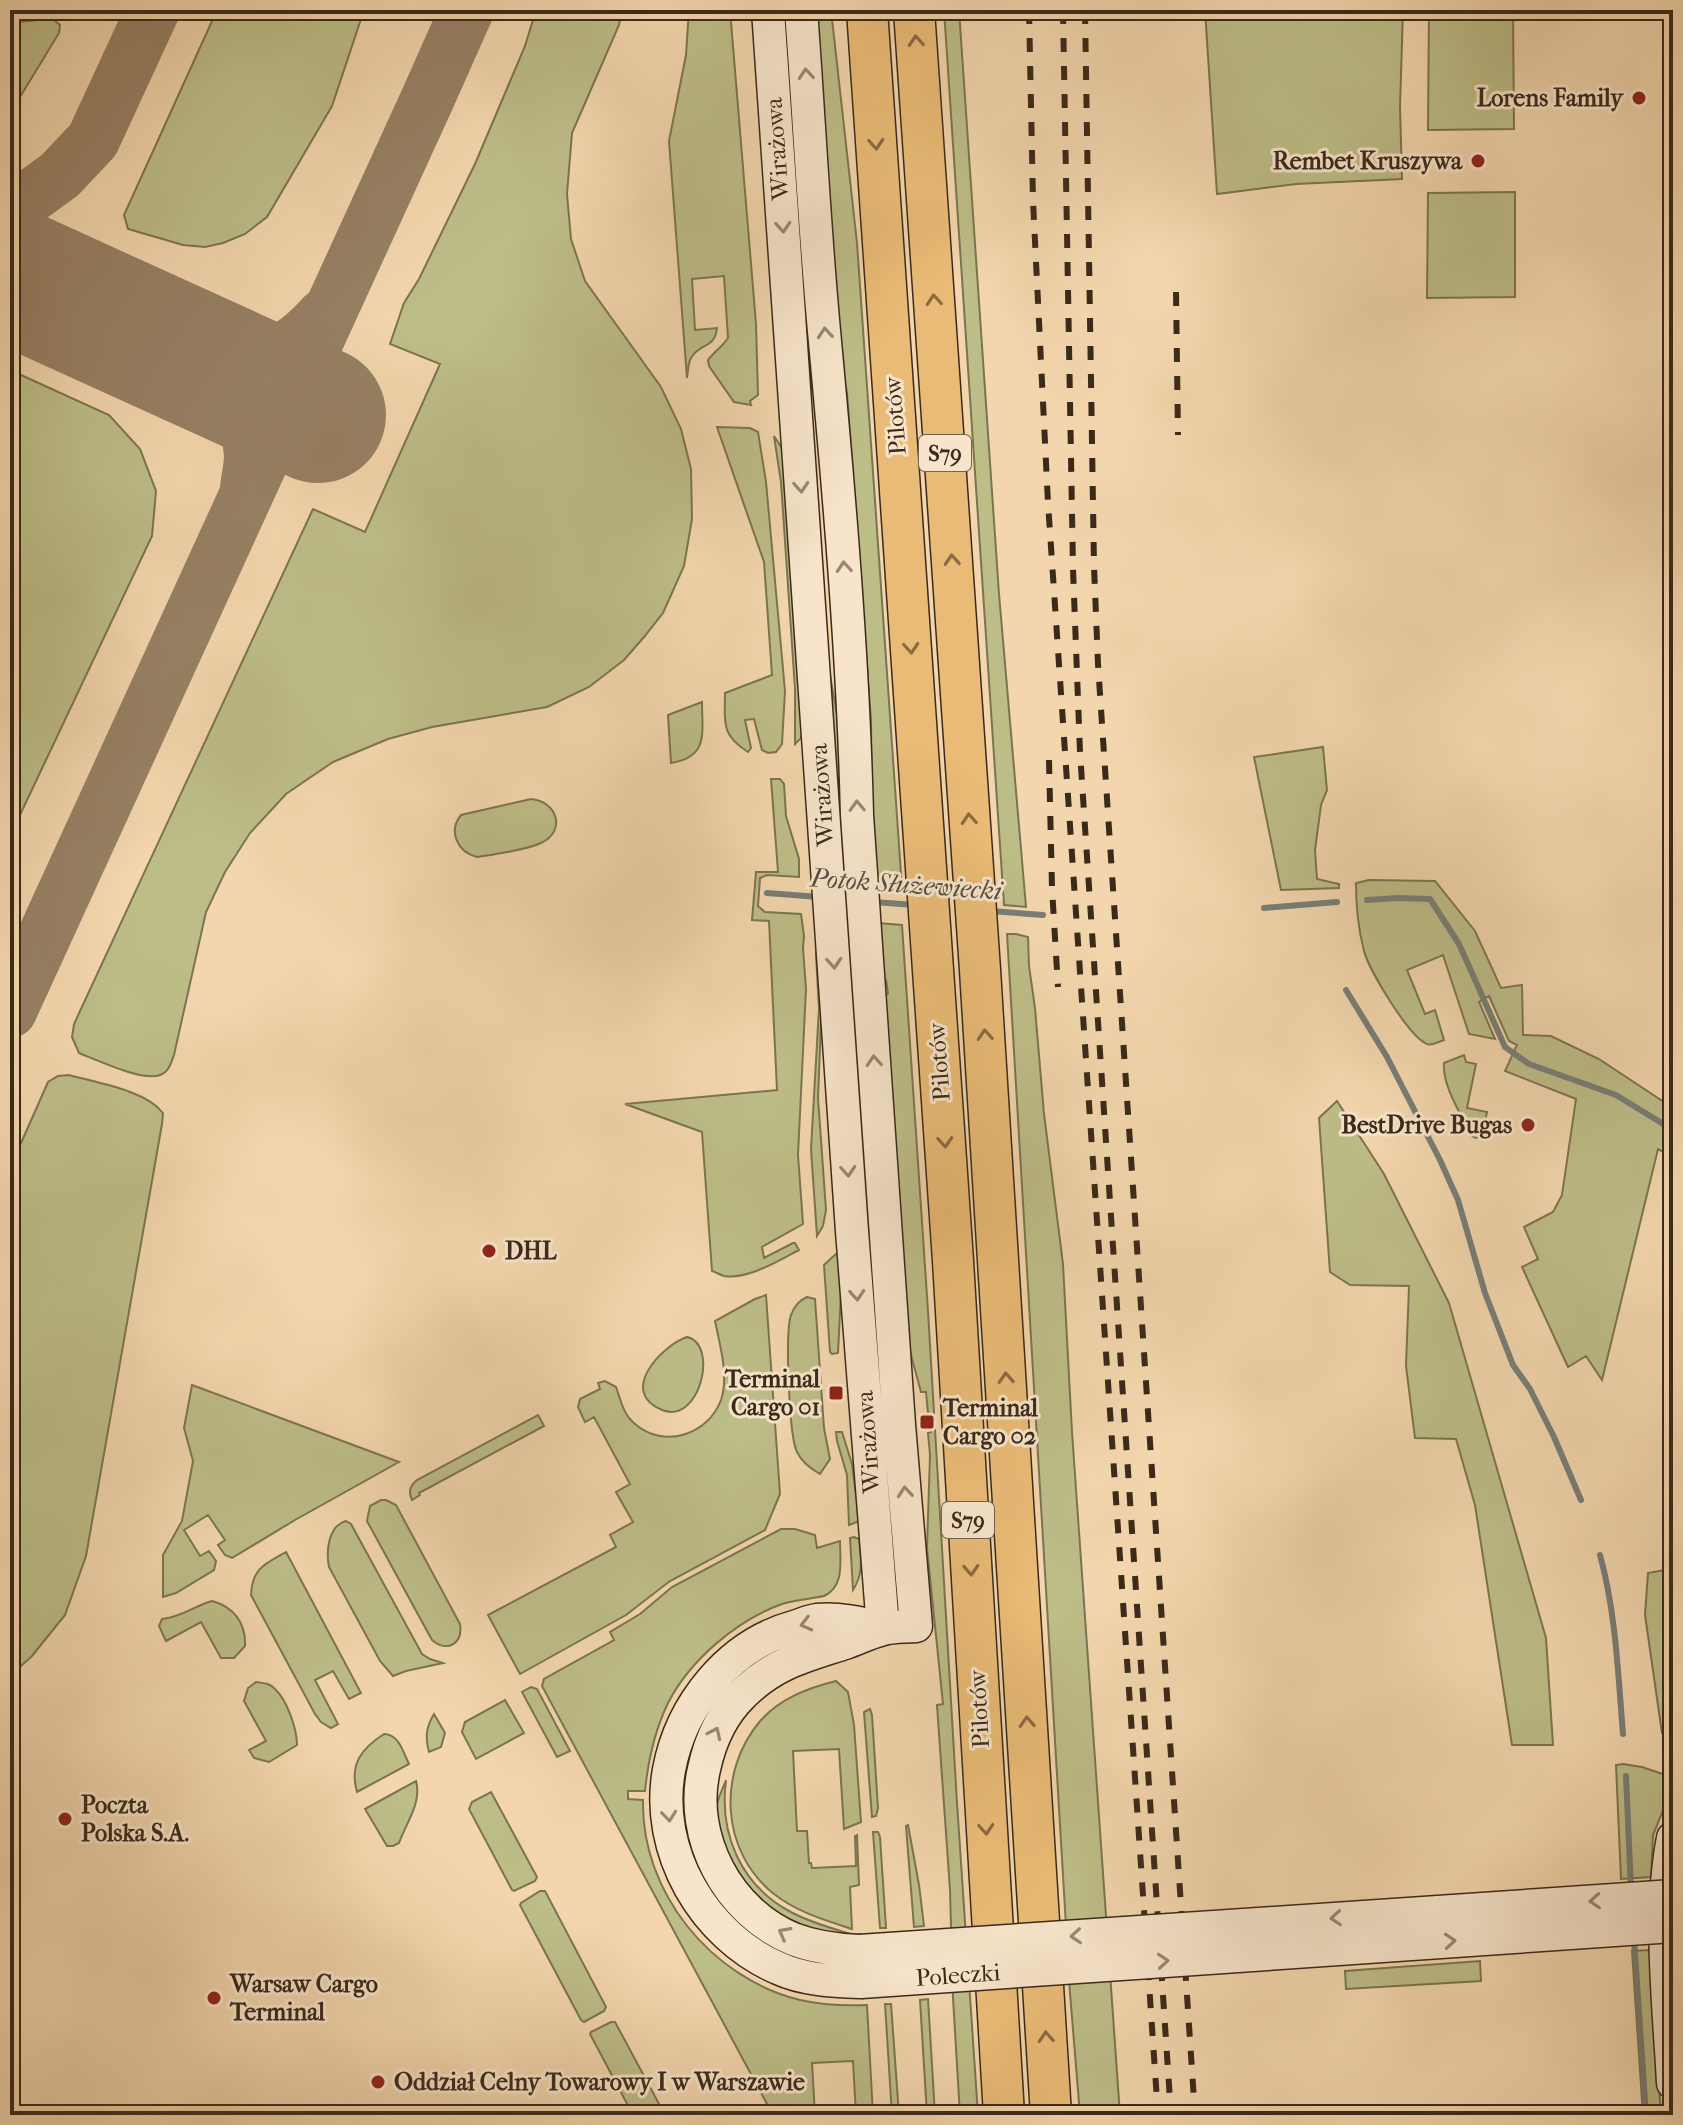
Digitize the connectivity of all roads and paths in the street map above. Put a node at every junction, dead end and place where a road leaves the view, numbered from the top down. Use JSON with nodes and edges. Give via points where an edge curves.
{"nodes":[{"id":1,"x":768,"y":10,"type":"edge"},
{"id":2,"x":801,"y":10,"type":"edge"},
{"id":3,"x":867,"y":10,"type":"edge"},
{"id":4,"x":914,"y":10,"type":"edge"},
{"id":5,"x":916,"y":1626,"type":"joint"},
{"id":6,"x":883,"y":1628,"type":"junction"},
{"id":7,"x":1673,"y":1838,"type":"edge"},
{"id":8,"x":1673,"y":1896,"type":"edge"},
{"id":9,"x":1673,"y":1926,"type":"edge"},
{"id":10,"x":860,"y":1966,"type":"junction"},
{"id":11,"x":1673,"y":2083,"type":"edge"},
{"id":12,"x":1004,"y":2115,"type":"edge"},
{"id":13,"x":1051,"y":2115,"type":"edge"}],
"edges":[{"from":1,"to":6,"type":"main road","name":"Wirażowa","one_way":true},
{"from":5,"to":2,"type":"main road","name":"Wirażowa","one_way":true},
{"from":3,"to":12,"type":"highway","name":"Pilotów","number":"S79","one_way":true,"via":[[953,1261]]},
{"from":13,"to":4,"type":"highway","name":"Pilotów","number":"S79","one_way":true},
{"from":5,"to":6,"type":"main road","name":"Poleczki"},
{"from":6,"to":10,"type":"main road","name":"Poleczki","via":[[816,1620],[775,1632],[732,1659],[700,1695],[681,1728],[668,1771],[673,1846],[683,1876],[707,1914],[738,1945],[777,1968],[832,1981]]},
{"from":7,"to":11,"type":"main road","via":[[1666,1919]]},
{"from":8,"to":10,"type":"main road","name":"Poleczki","one_way":true,"bridge":true},
{"from":10,"to":9,"type":"main road","name":"Poleczki","one_way":true,"bridge":true}]}
